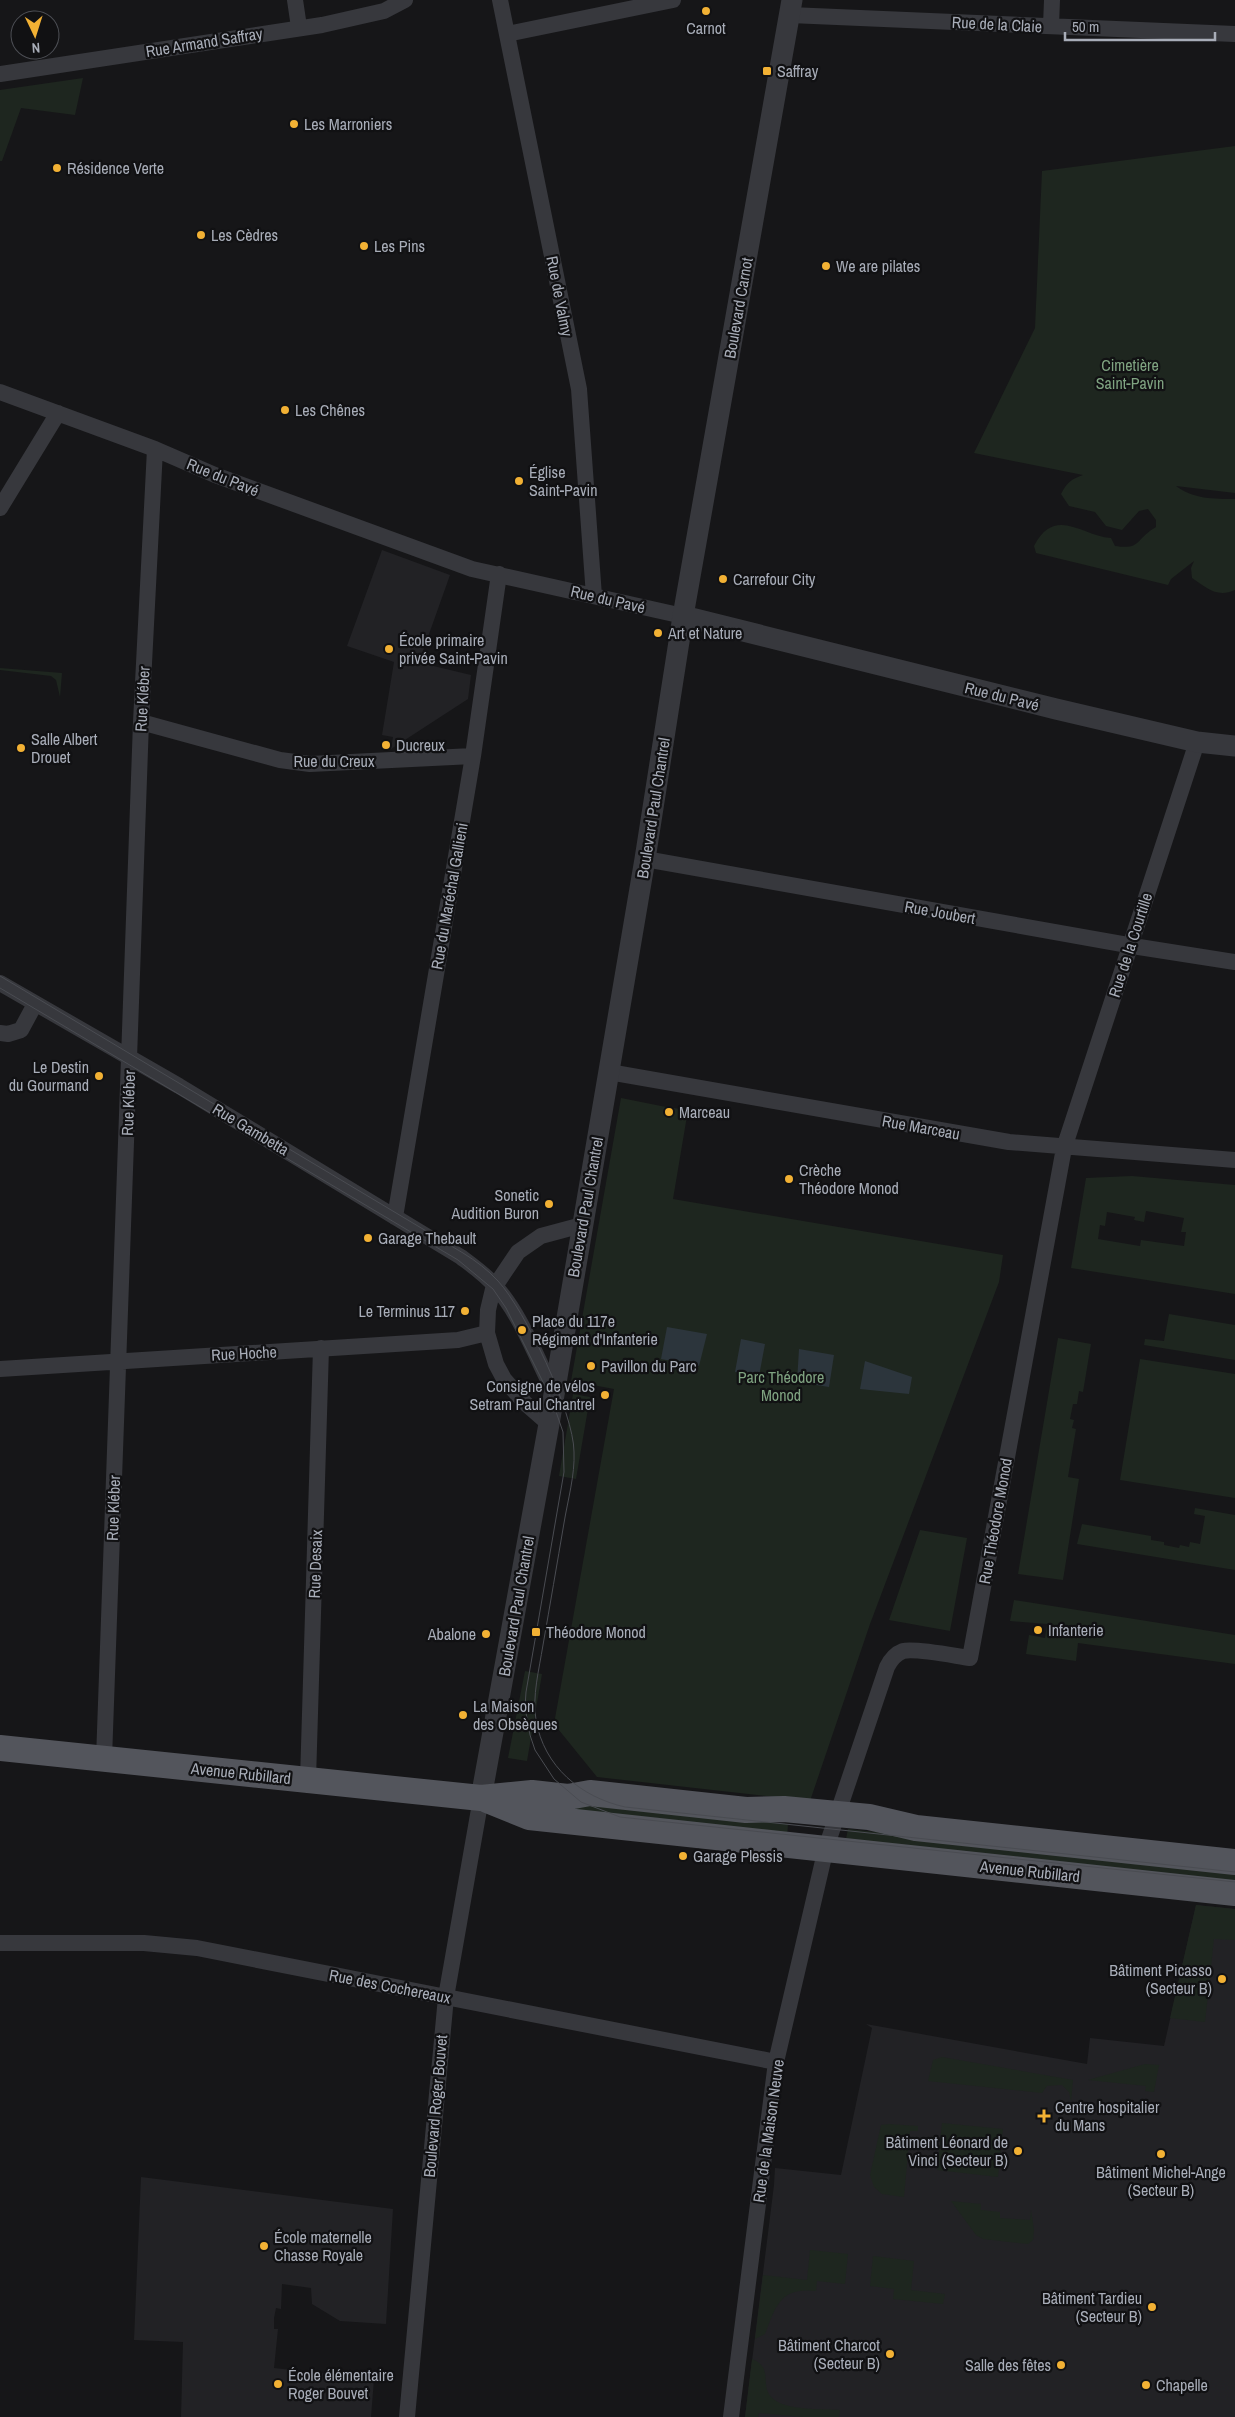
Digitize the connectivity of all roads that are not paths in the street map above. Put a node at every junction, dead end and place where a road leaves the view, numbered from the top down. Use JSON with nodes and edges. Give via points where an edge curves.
{"nodes":[{"id":1,"x":295,"y":0,"type":"edge"},
{"id":2,"x":405,"y":0,"type":"edge"},
{"id":3,"x":500,"y":0,"type":"edge"},
{"id":4,"x":673,"y":0,"type":"edge"},
{"id":5,"x":1052,"y":0,"type":"edge"},
{"id":6,"x":791,"y":7,"type":"edge"},
{"id":7,"x":1051,"y":26,"type":"junction"},
{"id":8,"x":299,"y":27,"type":"junction"},
{"id":9,"x":507,"y":34,"type":"junction"},
{"id":10,"x":1235,"y":34,"type":"edge"},
{"id":11,"x":0,"y":74,"type":"edge"},
{"id":12,"x":0,"y":392,"type":"edge"},
{"id":13,"x":58,"y":413,"type":"junction"},
{"id":14,"x":154,"y":448,"type":"junction"},
{"id":15,"x":0,"y":508,"type":"edge"},
{"id":16,"x":500,"y":574,"type":"junction"},
{"id":17,"x":594,"y":596,"type":"junction"},
{"id":18,"x":683,"y":616,"type":"junction"},
{"id":19,"x":141,"y":722,"type":"junction"},
{"id":20,"x":1198,"y":742,"type":"junction"},
{"id":21,"x":1235,"y":746,"type":"edge"},
{"id":22,"x":473,"y":756,"type":"junction"},
{"id":23,"x":646,"y":859,"type":"junction"},
{"id":24,"x":1130,"y":946,"type":"junction"},
{"id":25,"x":1235,"y":962,"type":"edge"},
{"id":26,"x":0,"y":983,"type":"edge"},
{"id":27,"x":35,"y":1004,"type":"junction"},
{"id":28,"x":0,"y":1033,"type":"edge"},
{"id":29,"x":130,"y":1059,"type":"junction"},
{"id":30,"x":609,"y":1072,"type":"junction"},
{"id":31,"x":1064,"y":1148,"type":"junction"},
{"id":32,"x":1235,"y":1160,"type":"edge"},
{"id":33,"x":395,"y":1217,"type":"junction"},
{"id":34,"x":582,"y":1225,"type":"junction"},
{"id":35,"x":495,"y":1285,"type":"junction"},
{"id":36,"x":487,"y":1333,"type":"junction"},
{"id":37,"x":321,"y":1348,"type":"junction"},
{"id":38,"x":118,"y":1360,"type":"junction"},
{"id":39,"x":0,"y":1369,"type":"edge"},
{"id":40,"x":554,"y":1392,"type":"junction"},
{"id":41,"x":549,"y":1424,"type":"junction"},
{"id":42,"x":0,"y":1748,"type":"edge"},
{"id":43,"x":104,"y":1758,"type":"junction"},
{"id":44,"x":308,"y":1780,"type":"junction"},
{"id":45,"x":481,"y":1798,"type":"junction"},
{"id":46,"x":838,"y":1811,"type":"junction"},
{"id":47,"x":826,"y":1848,"type":"junction"},
{"id":48,"x":1235,"y":1862,"type":"edge"},
{"id":49,"x":1235,"y":1893,"type":"edge"},
{"id":50,"x":0,"y":1943,"type":"edge"},
{"id":51,"x":446,"y":1997,"type":"junction"},
{"id":52,"x":776,"y":2062,"type":"junction"},
{"id":53,"x":407,"y":2417,"type":"edge"},
{"id":54,"x":731,"y":2417,"type":"edge"}],
"edges":[{"from":1,"to":8,"type":"street"},
{"from":2,"to":8,"type":"street","name":"Rue Armand Saffray","via":[[384,11]]},
{"from":3,"to":9,"type":"street","name":"Rue de Valmy"},
{"from":4,"to":9,"type":"street"},
{"from":5,"to":7,"type":"street"},
{"from":6,"to":7,"type":"street","name":"Rue de la Claie"},
{"from":6,"to":18,"type":"street","name":"Boulevard Carnot"},
{"from":7,"to":10,"type":"street","name":"Rue de la Claie"},
{"from":8,"to":11,"type":"street","name":"Rue Armand Saffray"},
{"from":9,"to":17,"type":"street","name":"Rue de Valmy","via":[[579,388]]},
{"from":12,"to":13,"type":"street","name":"Rue du Pavé"},
{"from":13,"to":14,"type":"street","name":"Rue du Pavé"},
{"from":13,"to":15,"type":"street"},
{"from":14,"to":16,"type":"street","name":"Rue du Pavé","via":[[215,475],[435,556],[472,569]]},
{"from":14,"to":19,"type":"street","name":"Rue Kléber"},
{"from":16,"to":17,"type":"street","name":"Rue du Pavé"},
{"from":16,"to":22,"type":"street","name":"Rue du Maréchal Gallieni"},
{"from":17,"to":18,"type":"street","name":"Rue du Pavé"},
{"from":18,"to":20,"type":"street","name":"Rue du Pavé","via":[[991,694]]},
{"from":18,"to":23,"type":"street","name":"Boulevard Paul Chantrel"},
{"from":19,"to":22,"type":"street","name":"Rue du Creux","via":[[280,760],[310,764]]},
{"from":19,"to":29,"type":"street","name":"Rue Kléber"},
{"from":20,"to":21,"type":"street","name":"Rue du Pavé"},
{"from":20,"to":24,"type":"street","name":"Rue de la Courtille"},
{"from":22,"to":33,"type":"street","name":"Rue du Maréchal Gallieni"},
{"from":23,"to":24,"type":"street","name":"Rue Joubert"},
{"from":23,"to":30,"type":"street","name":"Boulevard Paul Chantrel"},
{"from":24,"to":25,"type":"street","name":"Rue Joubert"},
{"from":24,"to":31,"type":"street","name":"Rue de la Courtille"},
{"from":26,"to":27,"type":"street","name":"Rue Gambetta"},
{"from":27,"to":28,"type":"street","via":[[21,1030]]},
{"from":27,"to":29,"type":"street","name":"Rue Gambetta"},
{"from":29,"to":33,"type":"street","name":"Rue Gambetta"},
{"from":29,"to":38,"type":"street","name":"Rue Kléber"},
{"from":30,"to":31,"type":"street","name":"Rue Marceau","via":[[1009,1142]]},
{"from":30,"to":34,"type":"street","name":"Boulevard Paul Chantrel"},
{"from":31,"to":32,"type":"street","name":"Rue Marceau"},
{"from":31,"to":46,"type":"street","name":"Rue Théodore Monod","via":[[970,1658],[910,1650],[892,1658]]},
{"from":33,"to":35,"type":"street","name":"Rue Gambetta","via":[[461,1257]]},
{"from":34,"to":35,"type":"street","via":[[528,1243]]},
{"from":34,"to":40,"type":"street","name":"Boulevard Paul Chantrel"},
{"from":35,"to":36,"type":"street","via":[[488,1310]]},
{"from":35,"to":40,"type":"street","name":"Rue Gambetta","via":[[528,1337]]},
{"from":36,"to":37,"type":"street","name":"Rue Hoche","via":[[458,1340]]},
{"from":36,"to":41,"type":"street","via":[[490,1350],[504,1379]]},
{"from":37,"to":38,"type":"street","name":"Rue Hoche"},
{"from":37,"to":44,"type":"street","name":"Rue Desaix"},
{"from":38,"to":39,"type":"street","name":"Rue Hoche"},
{"from":38,"to":43,"type":"street","name":"Rue Kléber"},
{"from":40,"to":41,"type":"street","name":"Boulevard Paul Chantrel"},
{"from":41,"to":45,"type":"street","name":"Boulevard Paul Chantrel"},
{"from":42,"to":43,"type":"main road","name":"Avenue Rubillard"},
{"from":43,"to":44,"type":"main road","name":"Avenue Rubillard"},
{"from":44,"to":45,"type":"main road","name":"Avenue Rubillard"},
{"from":45,"to":46,"type":"main road","name":"Avenue Rubillard","via":[[532,1793],[568,1797],[590,1793],[746,1810]]},
{"from":45,"to":47,"type":"main road","name":"Avenue Rubillard","via":[[529,1817]]},
{"from":45,"to":51,"type":"street","name":"Boulevard Roger Bouvet"},
{"from":46,"to":47,"type":"street"},
{"from":46,"to":48,"type":"main road","name":"Avenue Rubillard","via":[[916,1828]]},
{"from":47,"to":49,"type":"main road","name":"Avenue Rubillard"},
{"from":47,"to":52,"type":"street","name":"Rue de la Maison Neuve"},
{"from":50,"to":51,"type":"street","name":"Rue des Cochereaux","via":[[144,1943],[197,1948]]},
{"from":51,"to":52,"type":"street","name":"Rue des Cochereaux"},
{"from":51,"to":53,"type":"street","name":"Boulevard Roger Bouvet"},
{"from":52,"to":54,"type":"street","name":"Rue de la Maison Neuve"}]}
